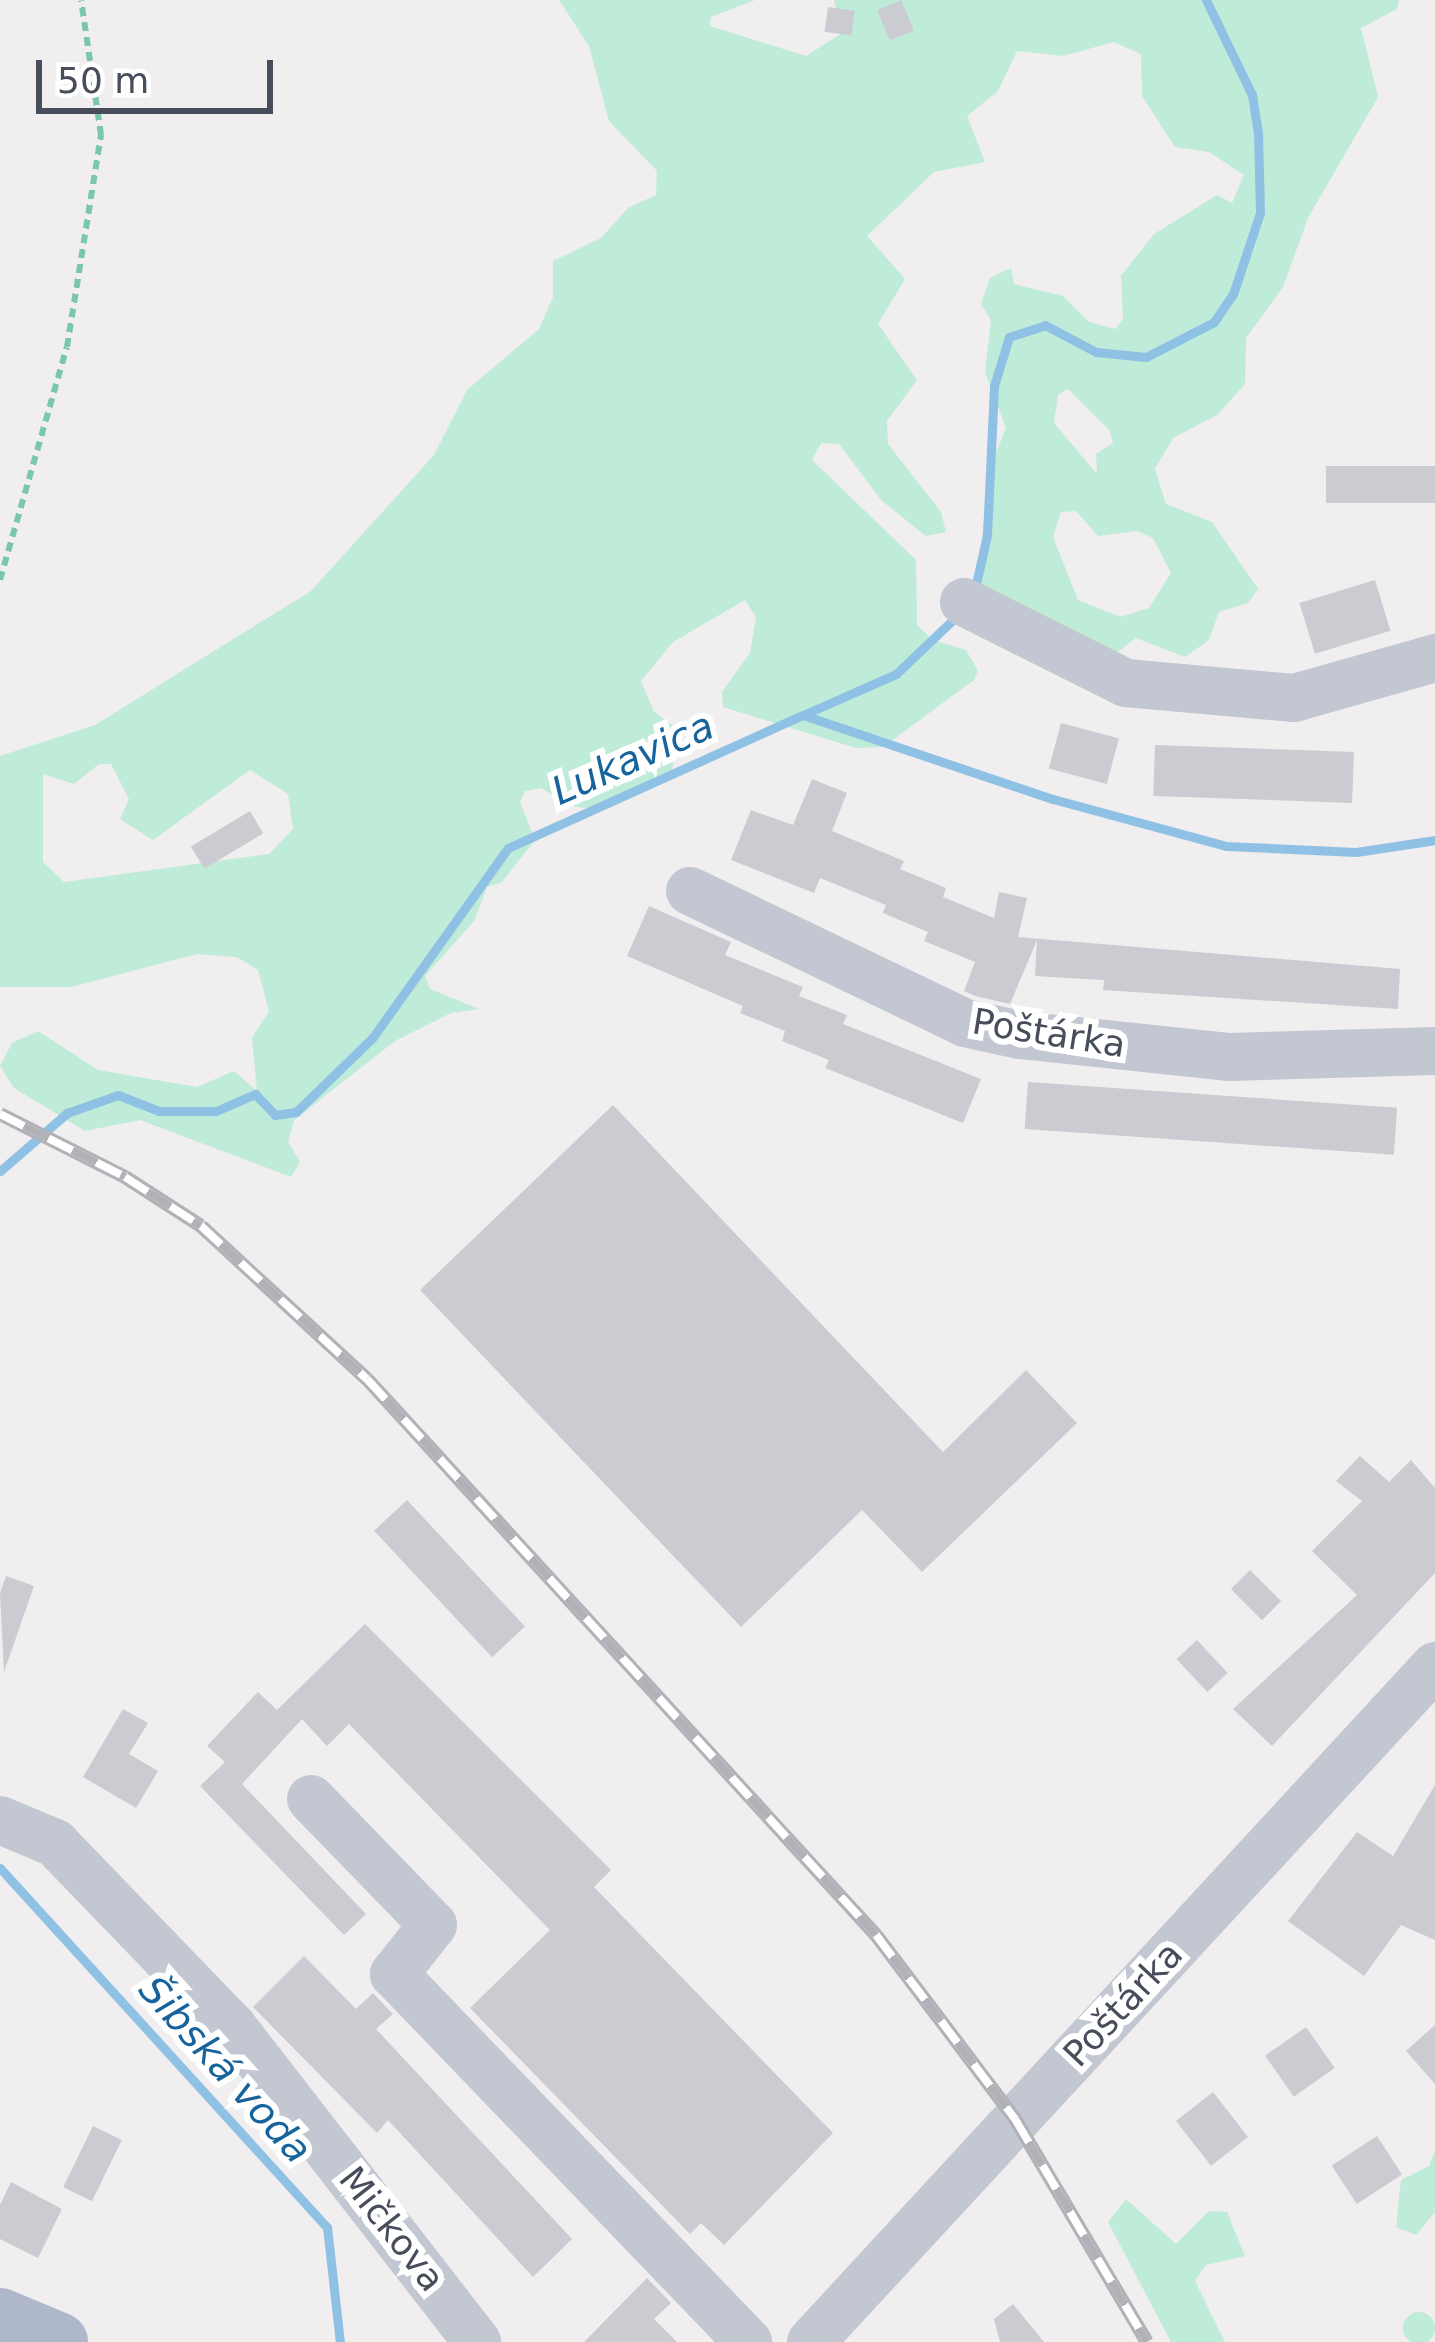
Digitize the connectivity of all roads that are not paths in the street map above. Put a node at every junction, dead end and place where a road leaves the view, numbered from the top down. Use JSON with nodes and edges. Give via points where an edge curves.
{"nodes":[{"id":1,"x":964,"y":602,"type":"dead end"},
{"id":2,"x":1435,"y":658,"type":"edge"},
{"id":3,"x":690,"y":891,"type":"dead end"},
{"id":4,"x":1435,"y":1051,"type":"edge"},
{"id":5,"x":1435,"y":1666,"type":"edge"},
{"id":6,"x":311,"y":1798,"type":"dead end"},
{"id":7,"x":0,"y":1820,"type":"edge"},
{"id":8,"x":0,"y":2318,"type":"edge"},
{"id":9,"x":58,"y":2342,"type":"edge"},
{"id":10,"x":477,"y":2342,"type":"edge"},
{"id":11,"x":748,"y":2342,"type":"edge"},
{"id":12,"x":811,"y":2342,"type":"edge"}],
"edges":[{"from":1,"to":2,"type":"street","via":[[1126,683],[1294,698]]},
{"from":3,"to":4,"type":"street","name":"Poštárka","via":[[965,1023],[1019,1035],[1230,1057]]},
{"from":5,"to":12,"type":"street","name":"Poštárka"},
{"from":6,"to":11,"type":"street","via":[[433,1925],[394,1973]]},
{"from":7,"to":10,"type":"street","name":"Mičkova","via":[[55,1843],[232,2026]]},
{"from":8,"to":9,"type":"main road"}]}
